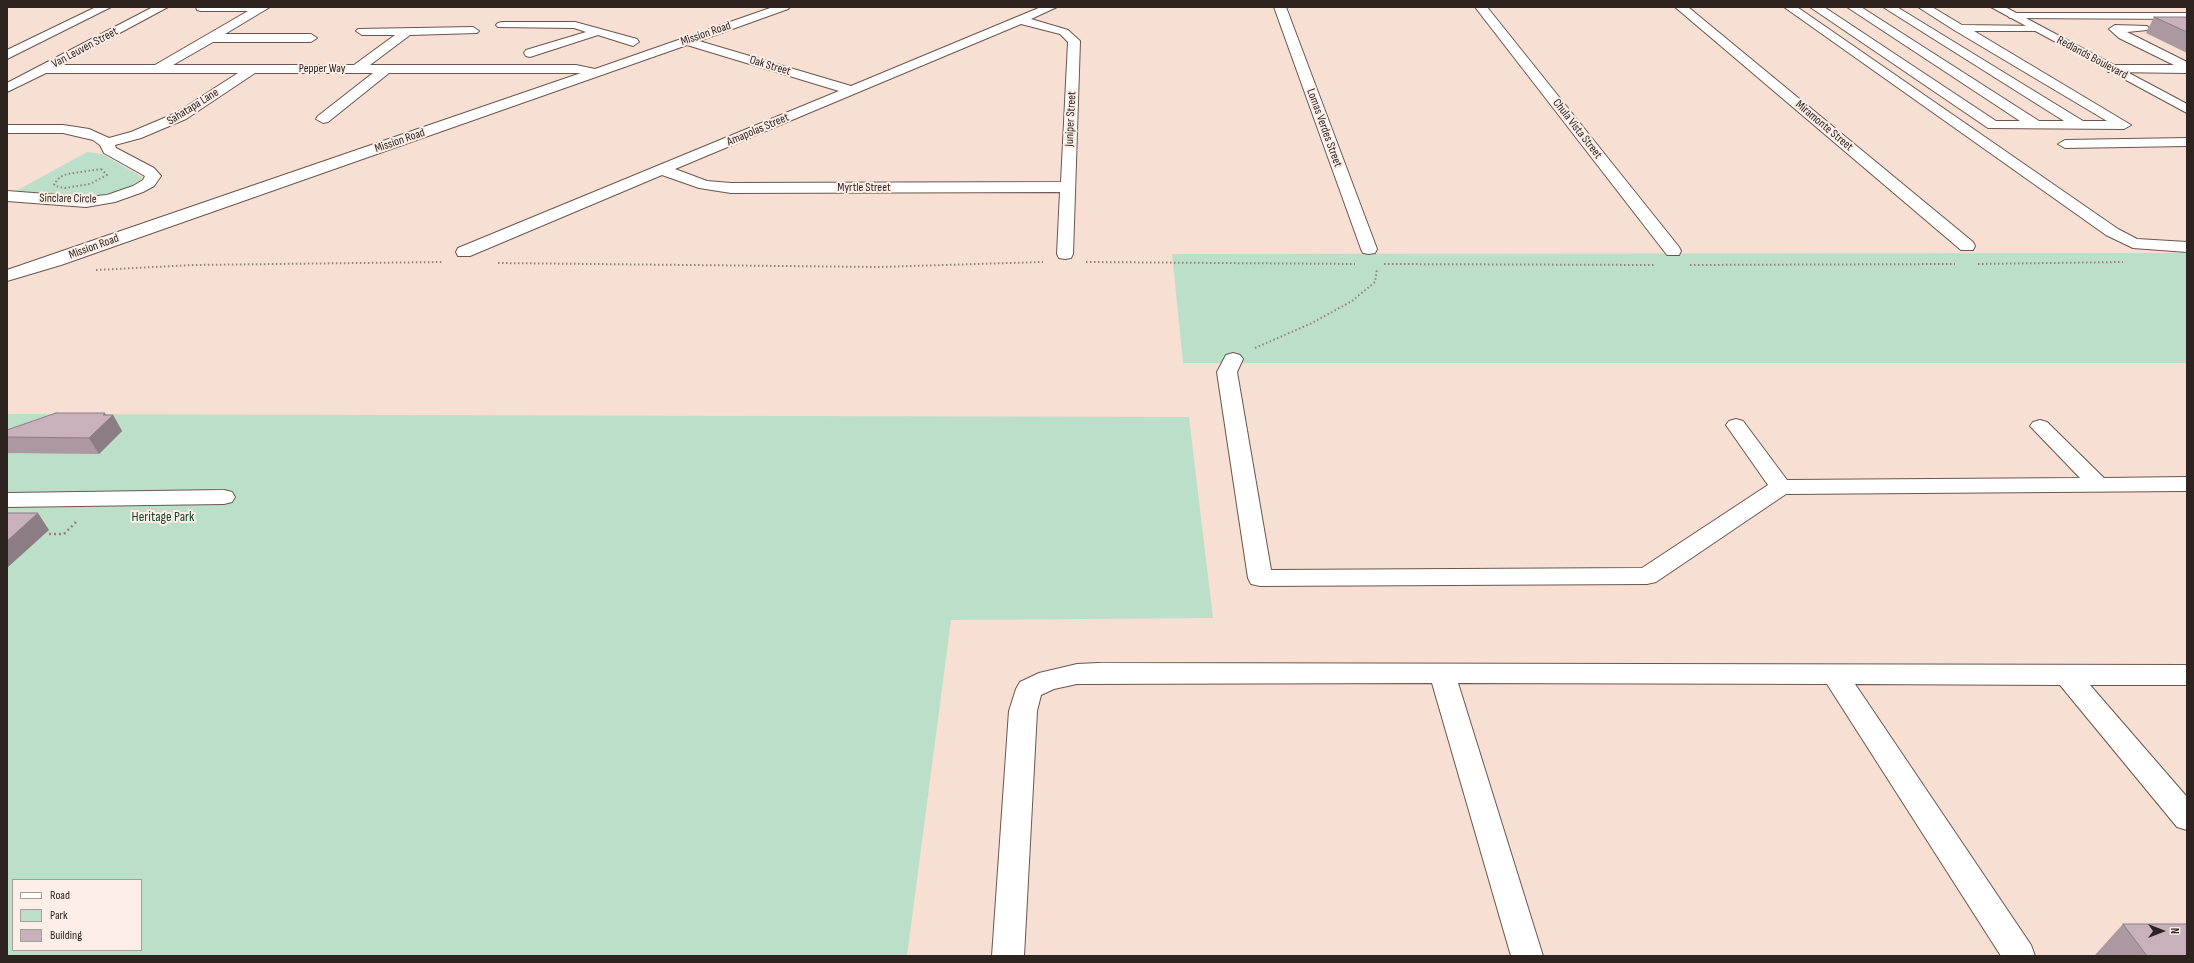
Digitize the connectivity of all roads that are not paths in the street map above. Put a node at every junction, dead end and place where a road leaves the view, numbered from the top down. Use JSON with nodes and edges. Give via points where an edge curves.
{"nodes":[{"id":1,"x":105,"y":7,"type":"edge"},
{"id":2,"x":162,"y":7,"type":"edge"},
{"id":3,"x":784,"y":7,"type":"edge"},
{"id":4,"x":1051,"y":7,"type":"edge"},
{"id":5,"x":1280,"y":7,"type":"edge"},
{"id":6,"x":1481,"y":7,"type":"edge"},
{"id":7,"x":1681,"y":7,"type":"edge"},
{"id":8,"x":1790,"y":7,"type":"edge"},
{"id":9,"x":1816,"y":7,"type":"edge"},
{"id":10,"x":1853,"y":7,"type":"edge"},
{"id":11,"x":1889,"y":7,"type":"edge"},
{"id":12,"x":1924,"y":7,"type":"edge"},
{"id":13,"x":1997,"y":7,"type":"edge"},
{"id":14,"x":201,"y":8,"type":"dead end"},
{"id":15,"x":262,"y":8,"type":"edge"},
{"id":16,"x":2014,"y":16,"type":"junction"},
{"id":17,"x":2164,"y":16,"type":"junction"},
{"id":18,"x":2187,"y":16,"type":"edge"},
{"id":19,"x":1021,"y":20,"type":"junction"},
{"id":20,"x":502,"y":25,"type":"dead end"},
{"id":21,"x":559,"y":25,"type":"junction"},
{"id":22,"x":2187,"y":26,"type":"edge"},
{"id":23,"x":1958,"y":28,"type":"junction"},
{"id":24,"x":2035,"y":28,"type":"junction"},
{"id":25,"x":2158,"y":28,"type":"edge"},
{"id":26,"x":362,"y":31,"type":"dead end"},
{"id":27,"x":407,"y":31,"type":"junction"},
{"id":28,"x":474,"y":31,"type":"dead end"},
{"id":29,"x":597,"y":32,"type":"junction"},
{"id":30,"x":210,"y":38,"type":"junction"},
{"id":31,"x":311,"y":38,"type":"dead end"},
{"id":32,"x":688,"y":41,"type":"junction"},
{"id":33,"x":633,"y":42,"type":"dead end"},
{"id":34,"x":1950,"y":44,"type":"junction"},
{"id":35,"x":1986,"y":44,"type":"junction"},
{"id":36,"x":1872,"y":45,"type":"junction"},
{"id":37,"x":1911,"y":45,"type":"junction"},
{"id":38,"x":530,"y":53,"type":"junction"},
{"id":39,"x":7,"y":55,"type":"edge"},
{"id":40,"x":2187,"y":68,"type":"edge"},
{"id":41,"x":44,"y":69,"type":"junction"},
{"id":42,"x":158,"y":69,"type":"junction"},
{"id":43,"x":252,"y":69,"type":"junction"},
{"id":44,"x":357,"y":69,"type":"junction"},
{"id":45,"x":386,"y":69,"type":"junction"},
{"id":46,"x":512,"y":69,"type":"junction"},
{"id":47,"x":2112,"y":69,"type":"junction"},
{"id":48,"x":599,"y":72,"type":"junction"},
{"id":49,"x":7,"y":88,"type":"edge"},
{"id":50,"x":851,"y":90,"type":"junction"},
{"id":51,"x":2187,"y":109,"type":"edge"},
{"id":52,"x":323,"y":119,"type":"dead end"},
{"id":53,"x":2036,"y":125,"type":"junction"},
{"id":54,"x":2080,"y":125,"type":"junction"},
{"id":55,"x":7,"y":129,"type":"edge"},
{"id":56,"x":2187,"y":142,"type":"edge"},
{"id":57,"x":107,"y":143,"type":"junction"},
{"id":58,"x":2065,"y":144,"type":"dead end"},
{"id":59,"x":664,"y":170,"type":"junction"},
{"id":60,"x":1068,"y":187,"type":"junction"},
{"id":61,"x":7,"y":196,"type":"edge"},
{"id":62,"x":1967,"y":246,"type":"dead end"},
{"id":63,"x":2187,"y":247,"type":"edge"},
{"id":64,"x":1368,"y":249,"type":"dead end"},
{"id":65,"x":1673,"y":251,"type":"dead end"},
{"id":66,"x":464,"y":252,"type":"dead end"},
{"id":67,"x":1065,"y":254,"type":"dead end"},
{"id":68,"x":10,"y":277,"type":"edge"},
{"id":69,"x":1233,"y":358,"type":"road end"},
{"id":70,"x":1736,"y":425,"type":"dead end"},
{"id":71,"x":2040,"y":426,"type":"dead end"},
{"id":72,"x":2187,"y":484,"type":"edge"},
{"id":73,"x":2099,"y":485,"type":"junction"},
{"id":74,"x":1781,"y":487,"type":"junction"},
{"id":75,"x":224,"y":497,"type":"dead end"},
{"id":76,"x":7,"y":500,"type":"edge"},
{"id":77,"x":1442,"y":674,"type":"junction"},
{"id":78,"x":1834,"y":674,"type":"junction"},
{"id":79,"x":2067,"y":675,"type":"junction"},
{"id":80,"x":2187,"y":675,"type":"edge"},
{"id":81,"x":2187,"y":818,"type":"edge"},
{"id":82,"x":1008,"y":956,"type":"edge"},
{"id":83,"x":1527,"y":956,"type":"edge"},
{"id":84,"x":2019,"y":956,"type":"edge"}],
"edges":[{"from":1,"to":39,"type":"street"},
{"from":2,"to":41,"type":"street","name":"Van Leuven Street"},
{"from":3,"to":32,"type":"street","name":"Mission Road"},
{"from":4,"to":19,"type":"street","name":"Amapolas Street"},
{"from":5,"to":64,"type":"street","name":"Lomas Verdes Street"},
{"from":6,"to":65,"type":"street","name":"Chula Vista Street"},
{"from":7,"to":62,"type":"street","name":"Miramonte Street"},
{"from":8,"to":63,"type":"street","via":[[2112,232],[2133,243],[2147,246]]},
{"from":9,"to":36,"type":"street"},
{"from":10,"to":37,"type":"street"},
{"from":11,"to":34,"type":"street"},
{"from":12,"to":23,"type":"street"},
{"from":13,"to":16,"type":"street","name":"Redlands Boulevard"},
{"from":14,"to":15,"type":"street"},
{"from":15,"to":30,"type":"street"},
{"from":16,"to":17,"type":"street"},
{"from":16,"to":24,"type":"street","name":"Redlands Boulevard"},
{"from":17,"to":18,"type":"street"},
{"from":17,"to":22,"type":"street"},
{"from":19,"to":50,"type":"street","name":"Amapolas Street"},
{"from":19,"to":60,"type":"street","name":"Juniper Street","via":[[1060,31],[1074,41]]},
{"from":20,"to":21,"type":"street"},
{"from":21,"to":29,"type":"street","via":[[575,25]]},
{"from":21,"to":38,"type":"street"},
{"from":23,"to":24,"type":"street"},
{"from":23,"to":35,"type":"street"},
{"from":24,"to":47,"type":"street","name":"Redlands Boulevard"},
{"from":25,"to":40,"type":"street","via":[[2116,29]]},
{"from":26,"to":27,"type":"street"},
{"from":27,"to":28,"type":"street"},
{"from":27,"to":44,"type":"street"},
{"from":29,"to":33,"type":"street"},
{"from":29,"to":38,"type":"street"},
{"from":30,"to":31,"type":"street"},
{"from":30,"to":42,"type":"street"},
{"from":32,"to":48,"type":"street","name":"Mission Road"},
{"from":32,"to":50,"type":"street","name":"Oak Street"},
{"from":34,"to":35,"type":"street"},
{"from":34,"to":37,"type":"street"},
{"from":34,"to":54,"type":"street"},
{"from":35,"to":54,"type":"street","via":[[2124,125]]},
{"from":36,"to":37,"type":"street"},
{"from":36,"to":53,"type":"street","via":[[1993,125]]},
{"from":37,"to":53,"type":"street"},
{"from":38,"to":46,"type":"street"},
{"from":40,"to":47,"type":"street"},
{"from":41,"to":42,"type":"street","name":"Pepper Way"},
{"from":41,"to":49,"type":"street","name":"Van Leuven Street"},
{"from":42,"to":43,"type":"street","name":"Pepper Way"},
{"from":43,"to":44,"type":"street","name":"Pepper Way"},
{"from":43,"to":57,"type":"street","name":"Sahatapa Lane","via":[[168,122]]},
{"from":44,"to":45,"type":"street","name":"Pepper Way"},
{"from":45,"to":46,"type":"street","name":"Pepper Way"},
{"from":45,"to":52,"type":"street"},
{"from":46,"to":48,"type":"street","name":"Pepper Way","via":[[576,69]]},
{"from":47,"to":51,"type":"street","name":"Redlands Boulevard"},
{"from":48,"to":68,"type":"street","name":"Mission Road"},
{"from":50,"to":59,"type":"street","name":"Amapolas Street"},
{"from":53,"to":54,"type":"street"},
{"from":55,"to":57,"type":"street","name":"Sinclare Circle","via":[[63,129],[84,132]]},
{"from":56,"to":58,"type":"street"},
{"from":57,"to":61,"type":"street","name":"Sinclare Circle","via":[[110,150],[149,171],[153,176],[148,183],[122,195],[86,202]]},
{"from":59,"to":60,"type":"street","name":"Myrtle Street","via":[[704,185],[732,188]]},
{"from":59,"to":66,"type":"street","name":"Amapolas Street"},
{"from":60,"to":67,"type":"street","name":"Juniper Street"},
{"from":69,"to":74,"type":"street","via":[[1227,372],[1260,578],[1647,576]]},
{"from":70,"to":74,"type":"street"},
{"from":71,"to":73,"type":"street"},
{"from":72,"to":73,"type":"street"},
{"from":73,"to":74,"type":"street"},
{"from":75,"to":76,"type":"street"},
{"from":77,"to":78,"type":"street"},
{"from":77,"to":82,"type":"street","via":[[1084,674],[1048,680],[1029,689],[1023,711]]},
{"from":77,"to":83,"type":"street"},
{"from":78,"to":79,"type":"street"},
{"from":78,"to":84,"type":"street"},
{"from":79,"to":80,"type":"street"},
{"from":79,"to":81,"type":"street"}]}
